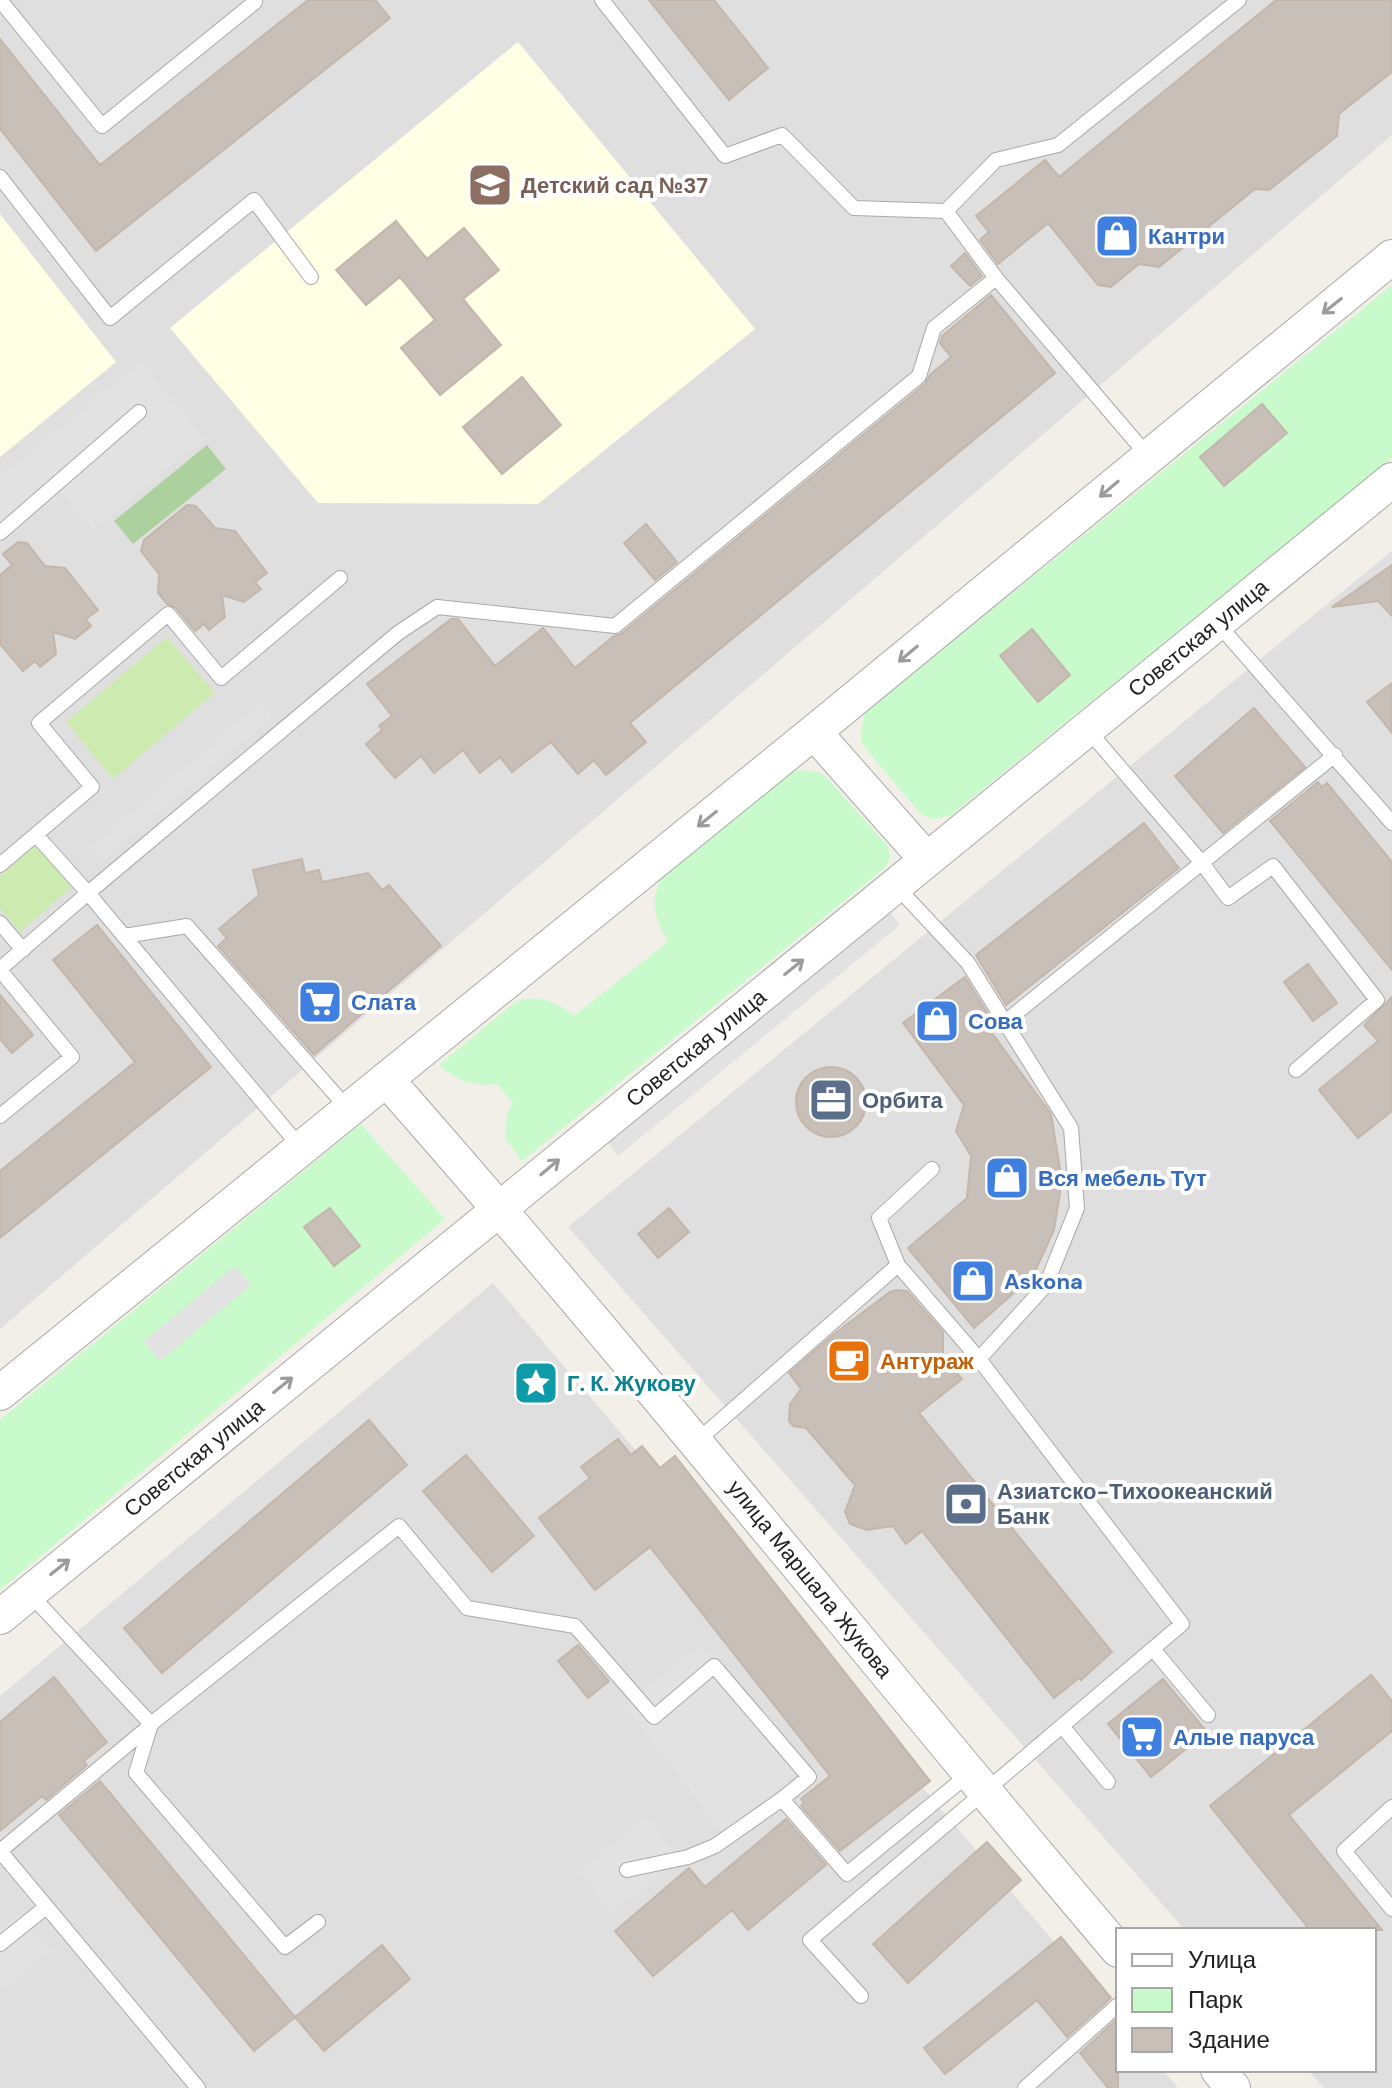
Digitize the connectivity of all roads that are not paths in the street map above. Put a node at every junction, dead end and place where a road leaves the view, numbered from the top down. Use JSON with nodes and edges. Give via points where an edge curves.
{"nodes":[{"id":1,"x":0,"y":0,"type":"edge"},
{"id":2,"x":602,"y":0,"type":"edge"},
{"id":3,"x":1239,"y":0,"type":"edge"},
{"id":4,"x":255,"y":2,"type":"edge"},
{"id":5,"x":0,"y":177,"type":"edge"},
{"id":6,"x":946,"y":211,"type":"junction"},
{"id":7,"x":1392,"y":257,"type":"edge"},
{"id":8,"x":311,"y":277,"type":"dead end"},
{"id":9,"x":996,"y":278,"type":"junction"},
{"id":10,"x":139,"y":412,"type":"dead end"},
{"id":11,"x":1148,"y":456,"type":"junction"},
{"id":12,"x":1392,"y":480,"type":"edge"},
{"id":13,"x":0,"y":533,"type":"edge"},
{"id":14,"x":340,"y":578,"type":"dead end"},
{"id":15,"x":1217,"y":623,"type":"junction"},
{"id":16,"x":1087,"y":729,"type":"junction"},
{"id":17,"x":814,"y":732,"type":"junction"},
{"id":18,"x":1335,"y":755,"type":"junction"},
{"id":19,"x":1392,"y":823,"type":"edge"},
{"id":20,"x":36,"y":835,"type":"junction"},
{"id":21,"x":927,"y":860,"type":"junction"},
{"id":22,"x":1202,"y":863,"type":"junction"},
{"id":23,"x":0,"y":865,"type":"edge"},
{"id":24,"x":895,"y":885,"type":"junction"},
{"id":25,"x":88,"y":893,"type":"junction"},
{"id":26,"x":0,"y":923,"type":"edge"},
{"id":27,"x":124,"y":936,"type":"junction"},
{"id":28,"x":23,"y":950,"type":"junction"},
{"id":29,"x":0,"y":969,"type":"edge"},
{"id":30,"x":1005,"y":1022,"type":"junction"},
{"id":31,"x":1296,"y":1070,"type":"dead end"},
{"id":32,"x":386,"y":1079,"type":"junction"},
{"id":33,"x":348,"y":1109,"type":"junction"},
{"id":34,"x":0,"y":1116,"type":"edge"},
{"id":35,"x":301,"y":1148,"type":"junction"},
{"id":36,"x":932,"y":1169,"type":"dead end"},
{"id":37,"x":500,"y":1208,"type":"junction"},
{"id":38,"x":898,"y":1265,"type":"junction"},
{"id":39,"x":979,"y":1359,"type":"junction"},
{"id":40,"x":0,"y":1393,"type":"edge"},
{"id":41,"x":697,"y":1441,"type":"junction"},
{"id":42,"x":29,"y":1593,"type":"junction"},
{"id":43,"x":0,"y":1617,"type":"edge"},
{"id":44,"x":1153,"y":1649,"type":"junction"},
{"id":45,"x":1208,"y":1715,"type":"dead end"},
{"id":46,"x":151,"y":1724,"type":"junction"},
{"id":47,"x":1062,"y":1726,"type":"junction"},
{"id":48,"x":1108,"y":1782,"type":"dead end"},
{"id":49,"x":976,"y":1783,"type":"junction"},
{"id":50,"x":782,"y":1799,"type":"junction"},
{"id":51,"x":1392,"y":1807,"type":"edge"},
{"id":52,"x":627,"y":1870,"type":"dead end"},
{"id":53,"x":46,"y":1907,"type":"junction"},
{"id":54,"x":1392,"y":1909,"type":"edge"},
{"id":55,"x":318,"y":1922,"type":"dead end"},
{"id":56,"x":0,"y":1944,"type":"edge"},
{"id":57,"x":1116,"y":1948,"type":"edge"},
{"id":58,"x":861,"y":1996,"type":"dead end"},
{"id":59,"x":1116,"y":2007,"type":"edge"},
{"id":60,"x":1220,"y":2072,"type":"edge"},
{"id":61,"x":198,"y":2088,"type":"edge"},
{"id":62,"x":1025,"y":2088,"type":"edge"},
{"id":63,"x":1233,"y":2088,"type":"edge"}],
"edges":[{"from":1,"to":4,"type":"lane","via":[[102,126]]},
{"from":2,"to":6,"type":"lane","via":[[725,156],[782,135],[854,208]]},
{"from":3,"to":6,"type":"lane","via":[[1058,145],[996,160]]},
{"from":5,"to":8,"type":"lane","via":[[110,318],[254,200]]},
{"from":6,"to":9,"type":"lane"},
{"from":7,"to":11,"type":"street","one_way":true},
{"from":9,"to":11,"type":"lane"},
{"from":9,"to":25,"type":"lane","via":[[934,328],[919,376],[615,626],[437,607],[398,633]]},
{"from":10,"to":13,"type":"lane"},
{"from":11,"to":17,"type":"street","one_way":true},
{"from":12,"to":15,"type":"street","name":"Советская улица"},
{"from":14,"to":20,"type":"lane","via":[[221,678],[168,614],[39,723],[92,787]]},
{"from":15,"to":16,"type":"street","name":"Советская улица"},
{"from":15,"to":18,"type":"lane"},
{"from":16,"to":21,"type":"street","name":"Советская улица"},
{"from":16,"to":22,"type":"lane"},
{"from":17,"to":21,"type":"street"},
{"from":17,"to":32,"type":"street","one_way":true},
{"from":18,"to":19,"type":"lane"},
{"from":18,"to":22,"type":"lane"},
{"from":20,"to":23,"type":"lane"},
{"from":20,"to":25,"type":"lane"},
{"from":21,"to":24,"type":"street","name":"Советская улица"},
{"from":22,"to":30,"type":"lane"},
{"from":22,"to":31,"type":"lane","via":[[1228,898],[1273,866],[1377,1000]]},
{"from":24,"to":30,"type":"lane","via":[[968,963]]},
{"from":37,"to":24,"type":"street","name":"Советская улица","one_way":true},
{"from":25,"to":27,"type":"lane"},
{"from":25,"to":28,"type":"lane"},
{"from":26,"to":28,"type":"lane"},
{"from":27,"to":33,"type":"lane","via":[[187,926]]},
{"from":27,"to":35,"type":"lane"},
{"from":28,"to":29,"type":"lane"},
{"from":29,"to":34,"type":"lane","via":[[72,1057]]},
{"from":30,"to":39,"type":"lane","via":[[1071,1128],[1077,1208],[1046,1285]]},
{"from":32,"to":33,"type":"street"},
{"from":32,"to":37,"type":"street","name":"улица Маршала Жукова"},
{"from":33,"to":35,"type":"street"},
{"from":35,"to":40,"type":"street"},
{"from":36,"to":38,"type":"lane","via":[[879,1218]]},
{"from":37,"to":41,"type":"street","name":"улица Маршала Жукова"},
{"from":42,"to":37,"type":"street","name":"Советская улица","one_way":true},
{"from":38,"to":39,"type":"lane"},
{"from":38,"to":41,"type":"lane"},
{"from":39,"to":44,"type":"lane","via":[[1182,1624]]},
{"from":41,"to":49,"type":"street","name":"улица Маршала Жукова"},
{"from":42,"to":43,"type":"street","name":"Советская улица"},
{"from":42,"to":46,"type":"lane"},
{"from":44,"to":45,"type":"lane"},
{"from":44,"to":47,"type":"lane"},
{"from":46,"to":50,"type":"lane","via":[[399,1526],[467,1608],[575,1626],[654,1717],[714,1666],[809,1777]]},
{"from":46,"to":53,"type":"lane","via":[[0,1851]]},
{"from":46,"to":55,"type":"lane","via":[[136,1773],[285,1947]]},
{"from":47,"to":48,"type":"lane"},
{"from":47,"to":49,"type":"lane"},
{"from":49,"to":50,"type":"lane","via":[[847,1874]]},
{"from":49,"to":57,"type":"street","name":"улица Маршала Жукова"},
{"from":49,"to":58,"type":"lane","via":[[810,1940]]},
{"from":50,"to":52,"type":"lane","via":[[715,1846]]},
{"from":51,"to":54,"type":"lane","via":[[1344,1851]]},
{"from":53,"to":56,"type":"lane"},
{"from":53,"to":61,"type":"lane"},
{"from":59,"to":62,"type":"lane"},
{"from":60,"to":63,"type":"street"}]}
